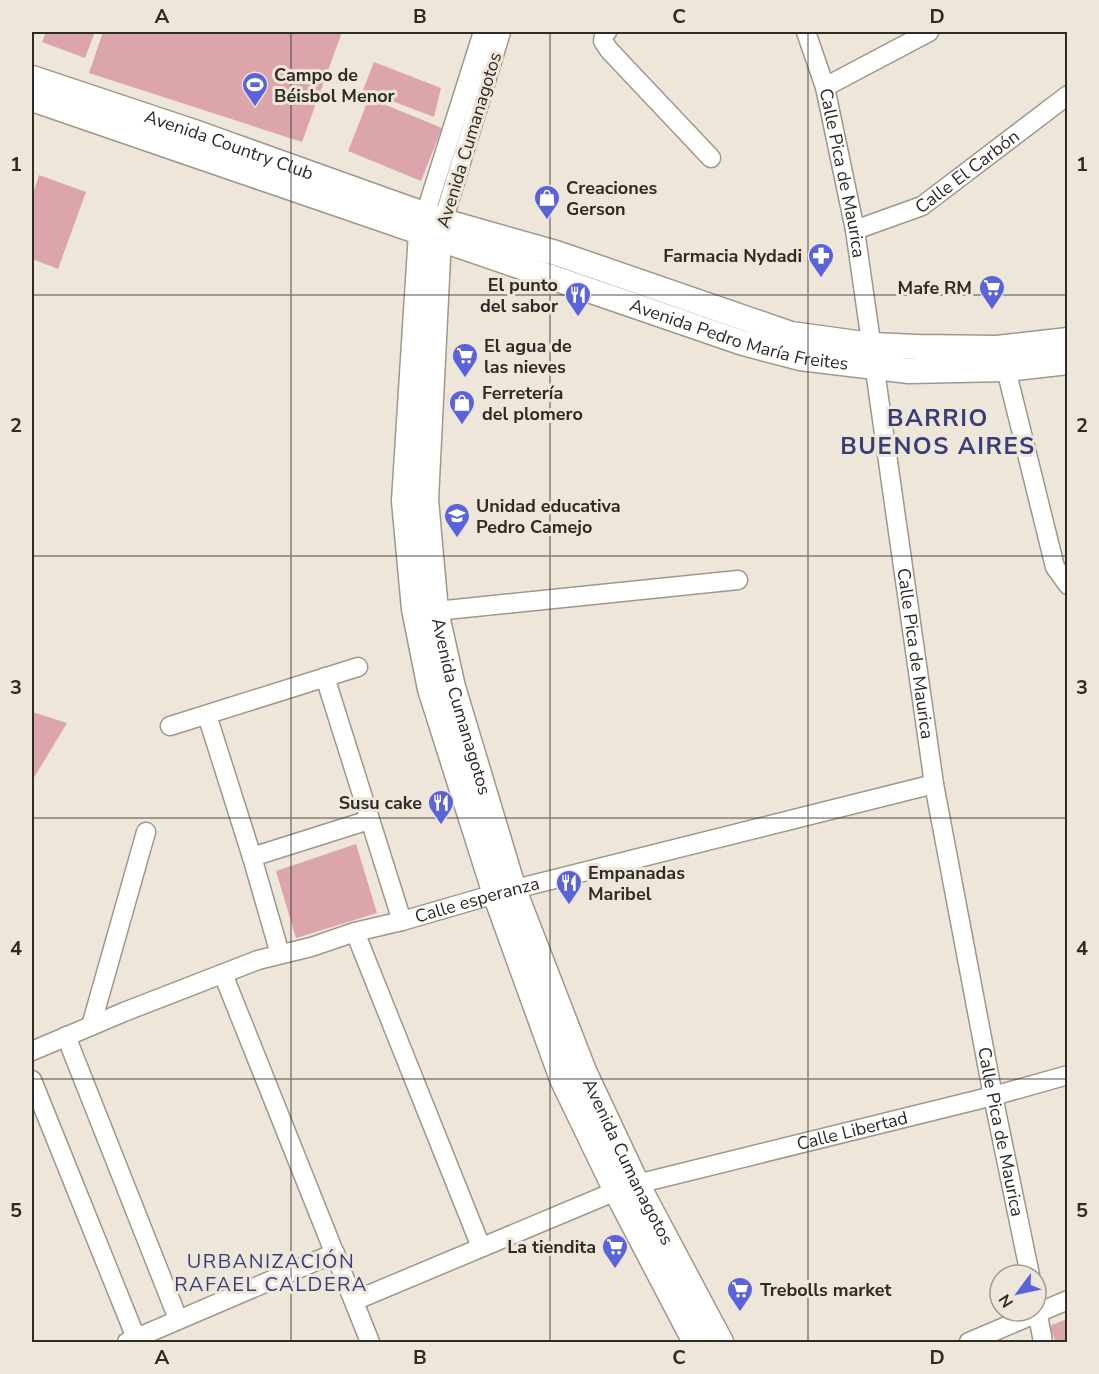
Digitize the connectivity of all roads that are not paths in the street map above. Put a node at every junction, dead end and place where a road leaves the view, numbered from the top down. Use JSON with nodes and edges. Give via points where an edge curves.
{"nodes":[{"id":1,"x":483,"y":32,"type":"edge"},
{"id":2,"x":501,"y":32,"type":"edge"},
{"id":3,"x":806,"y":32,"type":"edge"},
{"id":4,"x":929,"y":32,"type":"edge"},
{"id":5,"x":608,"y":41,"type":"edge"},
{"id":6,"x":32,"y":78,"type":"edge"},
{"id":7,"x":825,"y":87,"type":"junction"},
{"id":8,"x":1068,"y":95,"type":"edge"},
{"id":9,"x":32,"y":99,"type":"edge"},
{"id":10,"x":711,"y":158,"type":"dead end"},
{"id":11,"x":432,"y":227,"type":"junction"},
{"id":12,"x":855,"y":230,"type":"junction"},
{"id":13,"x":1068,"y":340,"type":"edge"},
{"id":14,"x":871,"y":345,"type":"junction"},
{"id":15,"x":1068,"y":362,"type":"edge"},
{"id":16,"x":875,"y":368,"type":"junction"},
{"id":17,"x":1006,"y":369,"type":"junction"},
{"id":18,"x":738,"y":580,"type":"dead end"},
{"id":19,"x":1068,"y":585,"type":"edge"},
{"id":20,"x":436,"y":611,"type":"junction"},
{"id":21,"x":358,"y":667,"type":"dead end"},
{"id":22,"x":325,"y":677,"type":"junction"},
{"id":23,"x":207,"y":715,"type":"junction"},
{"id":24,"x":170,"y":726,"type":"dead end"},
{"id":25,"x":934,"y":784,"type":"junction"},
{"id":26,"x":369,"y":820,"type":"junction"},
{"id":27,"x":146,"y":832,"type":"dead end"},
{"id":28,"x":252,"y":857,"type":"junction"},
{"id":29,"x":505,"y":892,"type":"junction"},
{"id":30,"x":402,"y":921,"type":"junction"},
{"id":31,"x":355,"y":932,"type":"junction"},
{"id":32,"x":280,"y":954,"type":"junction"},
{"id":33,"x":223,"y":974,"type":"junction"},
{"id":34,"x":91,"y":1026,"type":"junction"},
{"id":35,"x":66,"y":1036,"type":"junction"},
{"id":36,"x":32,"y":1051,"type":"edge"},
{"id":37,"x":1068,"y":1075,"type":"edge"},
{"id":38,"x":32,"y":1080,"type":"edge"},
{"id":39,"x":993,"y":1096,"type":"junction"},
{"id":40,"x":626,"y":1188,"type":"junction"},
{"id":41,"x":481,"y":1247,"type":"junction"},
{"id":42,"x":334,"y":1253,"type":"junction"},
{"id":43,"x":1028,"y":1263,"type":"edge"},
{"id":44,"x":1068,"y":1300,"type":"edge"},
{"id":45,"x":354,"y":1301,"type":"junction"},
{"id":46,"x":1048,"y":1305,"type":"edge"},
{"id":47,"x":178,"y":1319,"type":"junction"},
{"id":48,"x":1007,"y":1323,"type":"edge"},
{"id":49,"x":1040,"y":1323,"type":"edge"},
{"id":50,"x":131,"y":1340,"type":"edge"},
{"id":51,"x":370,"y":1342,"type":"edge"},
{"id":52,"x":695,"y":1342,"type":"edge"},
{"id":53,"x":721,"y":1342,"type":"edge"},
{"id":54,"x":969,"y":1342,"type":"edge"},
{"id":55,"x":1043,"y":1342,"type":"edge"}],
"edges":[{"from":1,"to":11,"type":"street","name":"Avenida Cumanagotos"},
{"from":2,"to":11,"type":"street","name":"Avenida Cumanagotos"},
{"from":3,"to":7,"type":"street","name":"Calle Pica de Maurica"},
{"from":4,"to":7,"type":"street"},
{"from":5,"to":10,"type":"street"},
{"from":6,"to":11,"type":"street","name":"Avenida Country Club","via":[[194,132]]},
{"from":7,"to":12,"type":"street","name":"Calle Pica de Maurica"},
{"from":8,"to":12,"type":"street","name":"Calle El Carbón","via":[[922,206]]},
{"from":9,"to":11,"type":"street","name":"Avenida Country Club"},
{"from":11,"to":14,"type":"street","name":"Avenida Pedro María Freites","via":[[556,253],[791,334]]},
{"from":11,"to":16,"type":"street","name":"Avenida Pedro María Freites","via":[[743,343],[800,358]]},
{"from":11,"to":20,"type":"street","name":"Avenida Cumanagotos","via":[[426,500]]},
{"from":11,"to":29,"type":"street","name":"Avenida Cumanagotos","via":[[405,501],[414,609],[429,689]]},
{"from":12,"to":14,"type":"street","name":"Calle Pica de Maurica"},
{"from":13,"to":14,"type":"street","name":"Avenida Pedro María Freites","via":[[997,348]]},
{"from":14,"to":16,"type":"street","name":"Calle Pica de Maurica"},
{"from":15,"to":17,"type":"street","name":"Avenida Pedro María Freites"},
{"from":16,"to":17,"type":"street","name":"Avenida Pedro María Freites"},
{"from":16,"to":25,"type":"street","name":"Calle Pica de Maurica"},
{"from":17,"to":19,"type":"street","via":[[1055,567]]},
{"from":18,"to":20,"type":"street"},
{"from":20,"to":29,"type":"street","name":"Avenida Cumanagotos"},
{"from":21,"to":22,"type":"street"},
{"from":22,"to":23,"type":"street"},
{"from":22,"to":26,"type":"street"},
{"from":23,"to":24,"type":"street"},
{"from":23,"to":28,"type":"street"},
{"from":25,"to":29,"type":"street","name":"Calle esperanza"},
{"from":25,"to":39,"type":"street","name":"Calle Pica de Maurica"},
{"from":26,"to":28,"type":"street"},
{"from":26,"to":30,"type":"street"},
{"from":27,"to":34,"type":"street"},
{"from":28,"to":32,"type":"street"},
{"from":29,"to":30,"type":"street","name":"Calle esperanza"},
{"from":29,"to":40,"type":"street","name":"Avenida Cumanagotos","via":[[584,1071]]},
{"from":30,"to":31,"type":"street","name":"Calle esperanza"},
{"from":31,"to":32,"type":"street","name":"Calle esperanza"},
{"from":31,"to":41,"type":"street"},
{"from":32,"to":33,"type":"street","name":"Calle esperanza"},
{"from":33,"to":34,"type":"street","name":"Calle esperanza"},
{"from":33,"to":42,"type":"street"},
{"from":34,"to":35,"type":"street","name":"Calle esperanza"},
{"from":35,"to":36,"type":"street","name":"Calle esperanza"},
{"from":35,"to":47,"type":"street"},
{"from":37,"to":39,"type":"street","name":"Calle Libertad"},
{"from":38,"to":50,"type":"street"},
{"from":39,"to":40,"type":"street","name":"Calle Libertad"},
{"from":39,"to":43,"type":"street","name":"Calle Pica de Maurica"},
{"from":40,"to":41,"type":"street","name":"Calle Libertad"},
{"from":40,"to":52,"type":"street","name":"Avenida Cumanagotos"},
{"from":40,"to":53,"type":"street","name":"Avenida Cumanagotos"},
{"from":41,"to":45,"type":"street","name":"Calle Libertad"},
{"from":42,"to":45,"type":"street"},
{"from":42,"to":47,"type":"street"},
{"from":44,"to":46,"type":"street"},
{"from":45,"to":51,"type":"street"},
{"from":47,"to":50,"type":"street"},
{"from":48,"to":54,"type":"street"},
{"from":49,"to":55,"type":"street"}]}
